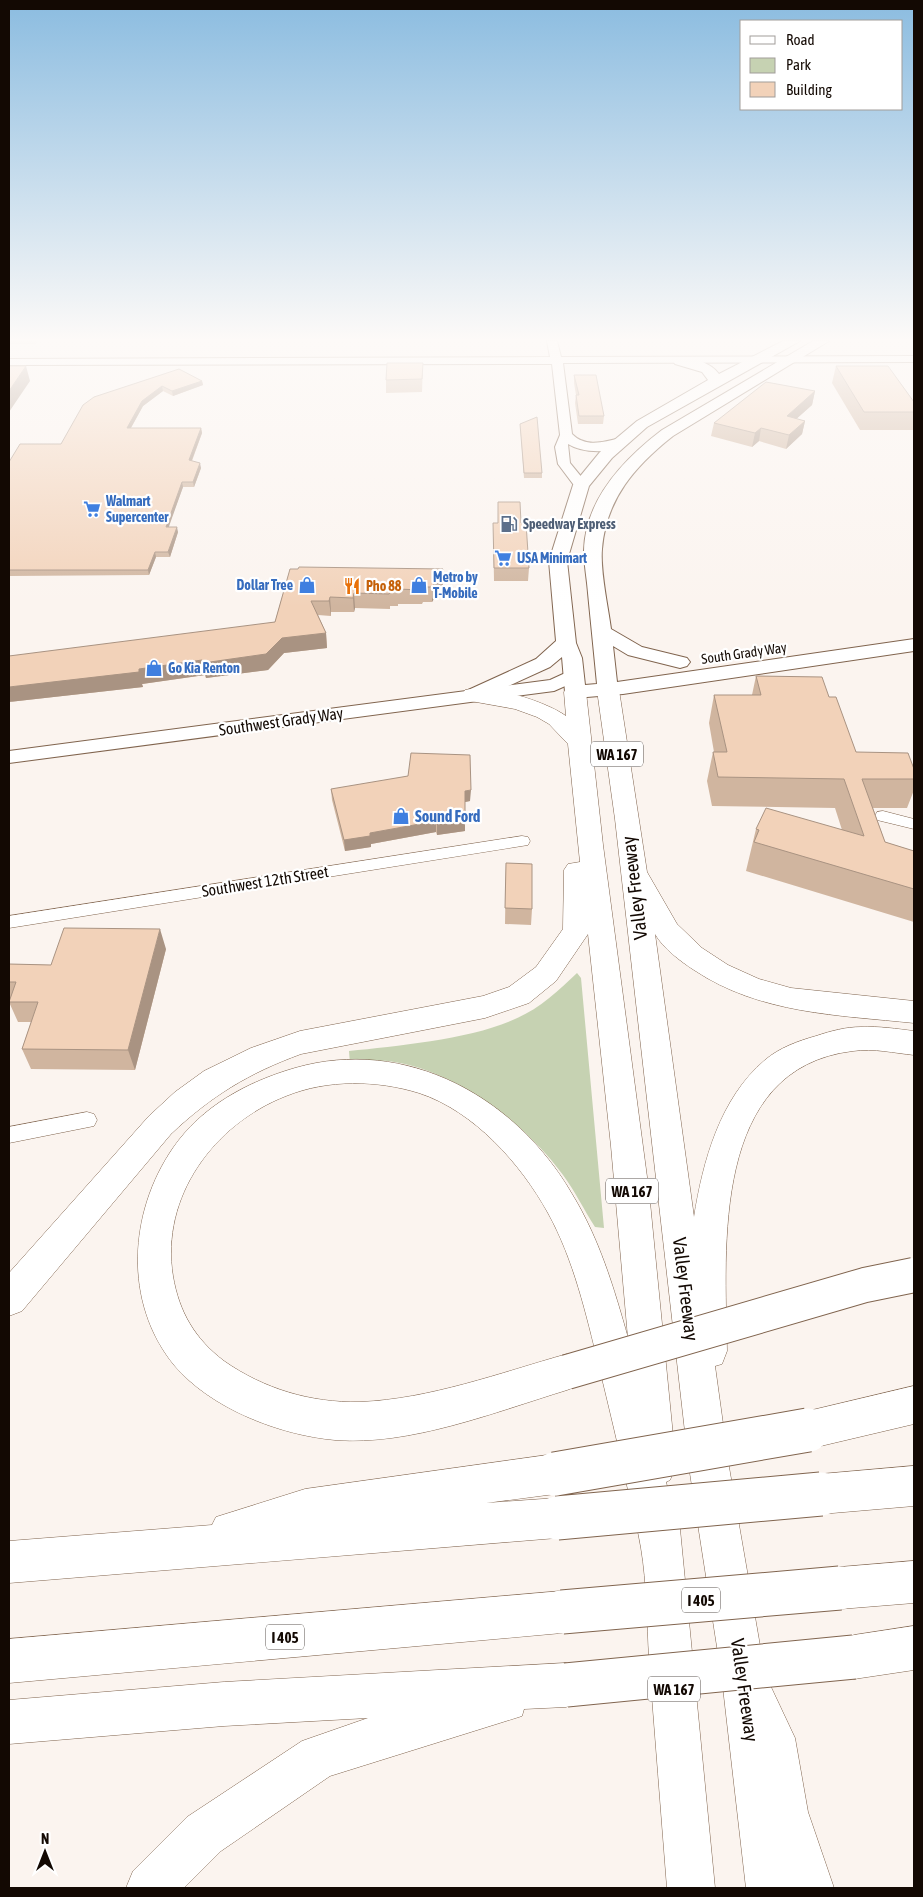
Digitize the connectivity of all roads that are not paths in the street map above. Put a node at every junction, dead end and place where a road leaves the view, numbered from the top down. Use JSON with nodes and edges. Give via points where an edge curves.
{"nodes":[{"id":1,"x":565,"y":430,"type":"edge"},
{"id":2,"x":637,"y":430,"type":"edge"},
{"id":3,"x":672,"y":430,"type":"edge"},
{"id":4,"x":566,"y":435,"type":"junction"},
{"id":5,"x":620,"y":442,"type":"junction"},
{"id":6,"x":581,"y":485,"type":"junction"},
{"id":7,"x":914,"y":629,"type":"edge"},
{"id":8,"x":600,"y":631,"type":"junction"},
{"id":9,"x":566,"y":642,"type":"junction"},
{"id":10,"x":914,"y":644,"type":"edge"},
{"id":11,"x":680,"y":662,"type":"junction"},
{"id":12,"x":607,"y":681,"type":"junction"},
{"id":13,"x":574,"y":684,"type":"junction"},
{"id":14,"x":473,"y":695,"type":"junction"},
{"id":15,"x":579,"y":743,"type":"junction"},
{"id":16,"x":9,"y":757,"type":"edge"},
{"id":17,"x":883,"y":816,"type":"dead end"},
{"id":18,"x":914,"y":824,"type":"edge"},
{"id":19,"x":588,"y":838,"type":"junction"},
{"id":20,"x":522,"y":842,"type":"dead end"},
{"id":21,"x":631,"y":869,"type":"junction"},
{"id":22,"x":9,"y":922,"type":"edge"},
{"id":23,"x":914,"y":1012,"type":"edge"},
{"id":24,"x":914,"y":1043,"type":"edge"},
{"id":25,"x":87,"y":1120,"type":"dead end"},
{"id":26,"x":9,"y":1134,"type":"edge"},
{"id":27,"x":914,"y":1275,"type":"edge"},
{"id":28,"x":9,"y":1300,"type":"edge"},
{"id":29,"x":914,"y":1405,"type":"edge"},
{"id":30,"x":709,"y":1467,"type":"junction"},
{"id":31,"x":914,"y":1486,"type":"edge"},
{"id":32,"x":661,"y":1546,"type":"junction"},
{"id":33,"x":174,"y":1547,"type":"junction"},
{"id":34,"x":9,"y":1562,"type":"edge"},
{"id":35,"x":914,"y":1582,"type":"edge"},
{"id":36,"x":914,"y":1648,"type":"edge"},
{"id":37,"x":854,"y":1657,"type":"junction"},
{"id":38,"x":914,"y":1659,"type":"edge"},
{"id":39,"x":9,"y":1661,"type":"edge"},
{"id":40,"x":744,"y":1679,"type":"junction"},
{"id":41,"x":566,"y":1685,"type":"junction"},
{"id":42,"x":9,"y":1722,"type":"edge"},
{"id":43,"x":686,"y":1833,"type":"junction"},
{"id":44,"x":150,"y":1888,"type":"edge"},
{"id":45,"x":682,"y":1888,"type":"edge"},
{"id":46,"x":691,"y":1888,"type":"edge"},
{"id":47,"x":770,"y":1888,"type":"edge"},
{"id":48,"x":810,"y":1888,"type":"edge"}],
"edges":[{"from":1,"to":4,"type":"street"},
{"from":2,"to":5,"type":"main road","number":"WA 167"},
{"from":3,"to":8,"type":"main road","number":"WA 167","via":[[635,460],[600,509],[593,550]]},
{"from":4,"to":5,"type":"street","via":[[572,442],[585,446],[605,447]]},
{"from":4,"to":6,"type":"street","via":[[561,447],[564,464]]},
{"from":5,"to":6,"type":"main road","number":"WA 167"},
{"from":6,"to":9,"type":"main road","number":"WA 167","via":[[558,561]]},
{"from":7,"to":11,"type":"main road","name":"South Grady Way"},
{"from":8,"to":11,"type":"main road","via":[[635,651]]},
{"from":8,"to":12,"type":"main road","number":"WA 167"},
{"from":9,"to":13,"type":"main road","number":"WA 167","via":[[572,658]]},
{"from":9,"to":14,"type":"main road","via":[[543,663]]},
{"from":10,"to":12,"type":"main road","name":"South Grady Way"},
{"from":11,"to":12,"type":"main road","name":"South Grady Way"},
{"from":12,"to":13,"type":"main road","name":"South Grady Way"},
{"from":12,"to":21,"type":"highway","name":"Valley Freeway","number":"WA 167"},
{"from":13,"to":14,"type":"main road","name":"Southwest Grady Way"},
{"from":13,"to":15,"type":"highway","number":"WA 167"},
{"from":14,"to":15,"type":"highway","via":[[538,708],[568,727]]},
{"from":14,"to":16,"type":"main road","name":"Southwest Grady Way"},
{"from":15,"to":19,"type":"highway"},
{"from":17,"to":18,"type":"street"},
{"from":19,"to":28,"type":"highway","via":[[576,872],[576,931],[546,974],[519,995],[485,1007],[300,1043],[262,1056],[215,1080],[160,1125]]},
{"from":19,"to":32,"type":"highway","number":"WA 167","via":[[643,1286]]},
{"from":20,"to":22,"type":"street","name":"Southwest 12th Street","via":[[499,843]]},
{"from":21,"to":23,"type":"highway","via":[[667,931],[692,955],[718,972],[751,988],[791,999]]},
{"from":21,"to":30,"type":"highway","name":"Valley Freeway","number":"WA 167"},
{"from":24,"to":30,"type":"highway","via":[[856,1039],[817,1047],[795,1056],[764,1080],[738,1120],[725,1150],[717,1182],[709,1239]]},
{"from":25,"to":26,"type":"street"},
{"from":27,"to":32,"type":"highway","bridge":true,"via":[[865,1285],[567,1372],[437,1408],[392,1418],[359,1420],[301,1415],[247,1395],[218,1379],[193,1359],[172,1333],[153,1268],[154,1240],[170,1182],[186,1155],[210,1128],[233,1109],[261,1092],[318,1074],[353,1071],[406,1077],[431,1085],[475,1109],[514,1143],[548,1184],[582,1250],[604,1314]]},
{"from":29,"to":33,"type":"highway","bridge":true,"via":[[808,1430],[555,1474],[305,1510]]},
{"from":30,"to":40,"type":"highway","name":"Valley Freeway","number":"WA 167"},
{"from":31,"to":33,"type":"highway","bridge":true,"via":[[557,1518]]},
{"from":32,"to":43,"type":"highway","number":"WA 167"},
{"from":33,"to":34,"type":"highway"},
{"from":35,"to":39,"type":"highway","number":"I 405","bridge":true},
{"from":36,"to":37,"type":"highway"},
{"from":37,"to":38,"type":"highway"},
{"from":37,"to":41,"type":"highway","bridge":true},
{"from":40,"to":47,"type":"highway","name":"Valley Freeway","number":"WA 167"},
{"from":40,"to":48,"type":"highway","via":[[772,1738],[785,1812]]},
{"from":41,"to":42,"type":"highway","via":[[224,1704]]},
{"from":41,"to":44,"type":"highway","via":[[417,1725],[318,1757],[204,1834]]},
{"from":43,"to":45,"type":"highway"},
{"from":43,"to":46,"type":"highway","number":"WA 167"}]}
